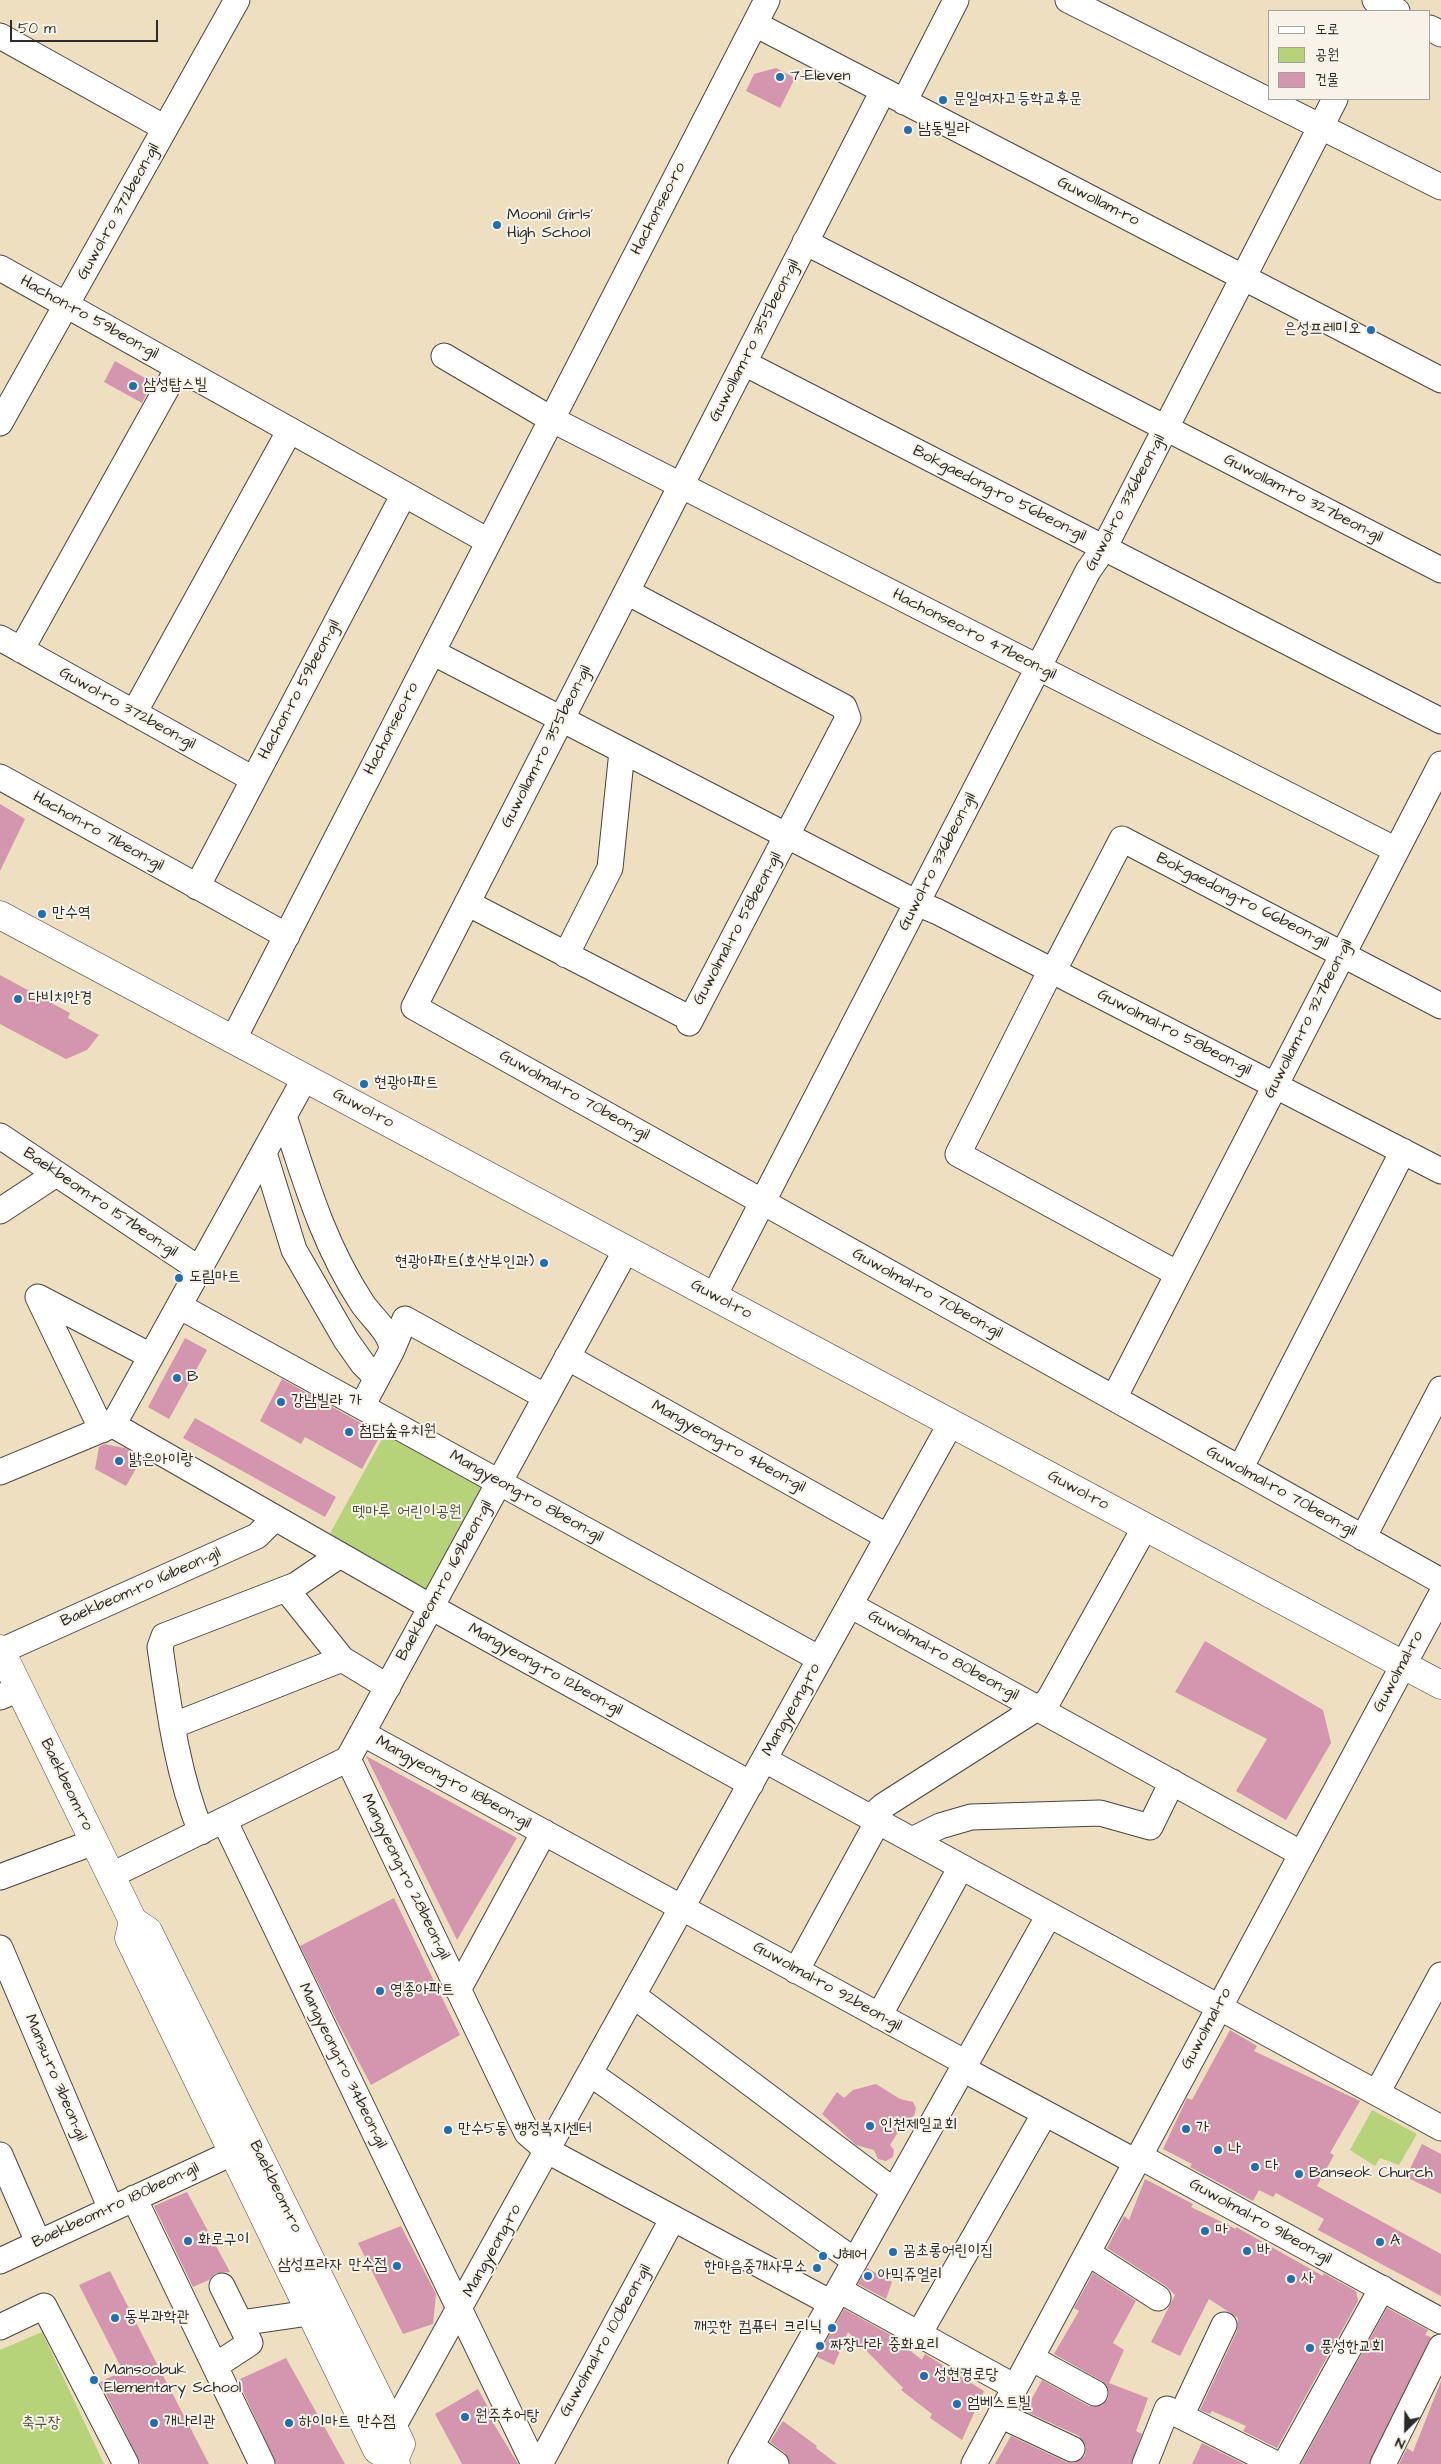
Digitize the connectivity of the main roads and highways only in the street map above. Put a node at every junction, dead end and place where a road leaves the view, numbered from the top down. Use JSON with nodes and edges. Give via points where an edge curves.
{"nodes":[{"id":1,"x":1,"y":919,"type":"edge"},
{"id":2,"x":0,"y":1650,"type":"edge"},
{"id":3,"x":1441,"y":1685,"type":"edge"},
{"id":4,"x":10,"y":1693,"type":"edge"},
{"id":5,"x":133,"y":1920,"type":"junction"},
{"id":6,"x":395,"y":2462,"type":"edge"}],
"edges":[{"from":1,"to":3,"type":"main road","name":"Guwol-ro"},
{"from":2,"to":4,"type":"main road","name":"Baekbeom-ro"},
{"from":4,"to":5,"type":"main road","name":"Baekbeom-ro","via":[[94,1842]]},
{"from":5,"to":6,"type":"main road","name":"Baekbeom-ro","via":[[129,1938],[309,2313],[377,2450]]},
{"from":5,"to":6,"type":"main road","name":"Baekbeom-ro","via":[[148,1931],[393,2427],[401,2444]]}]}
